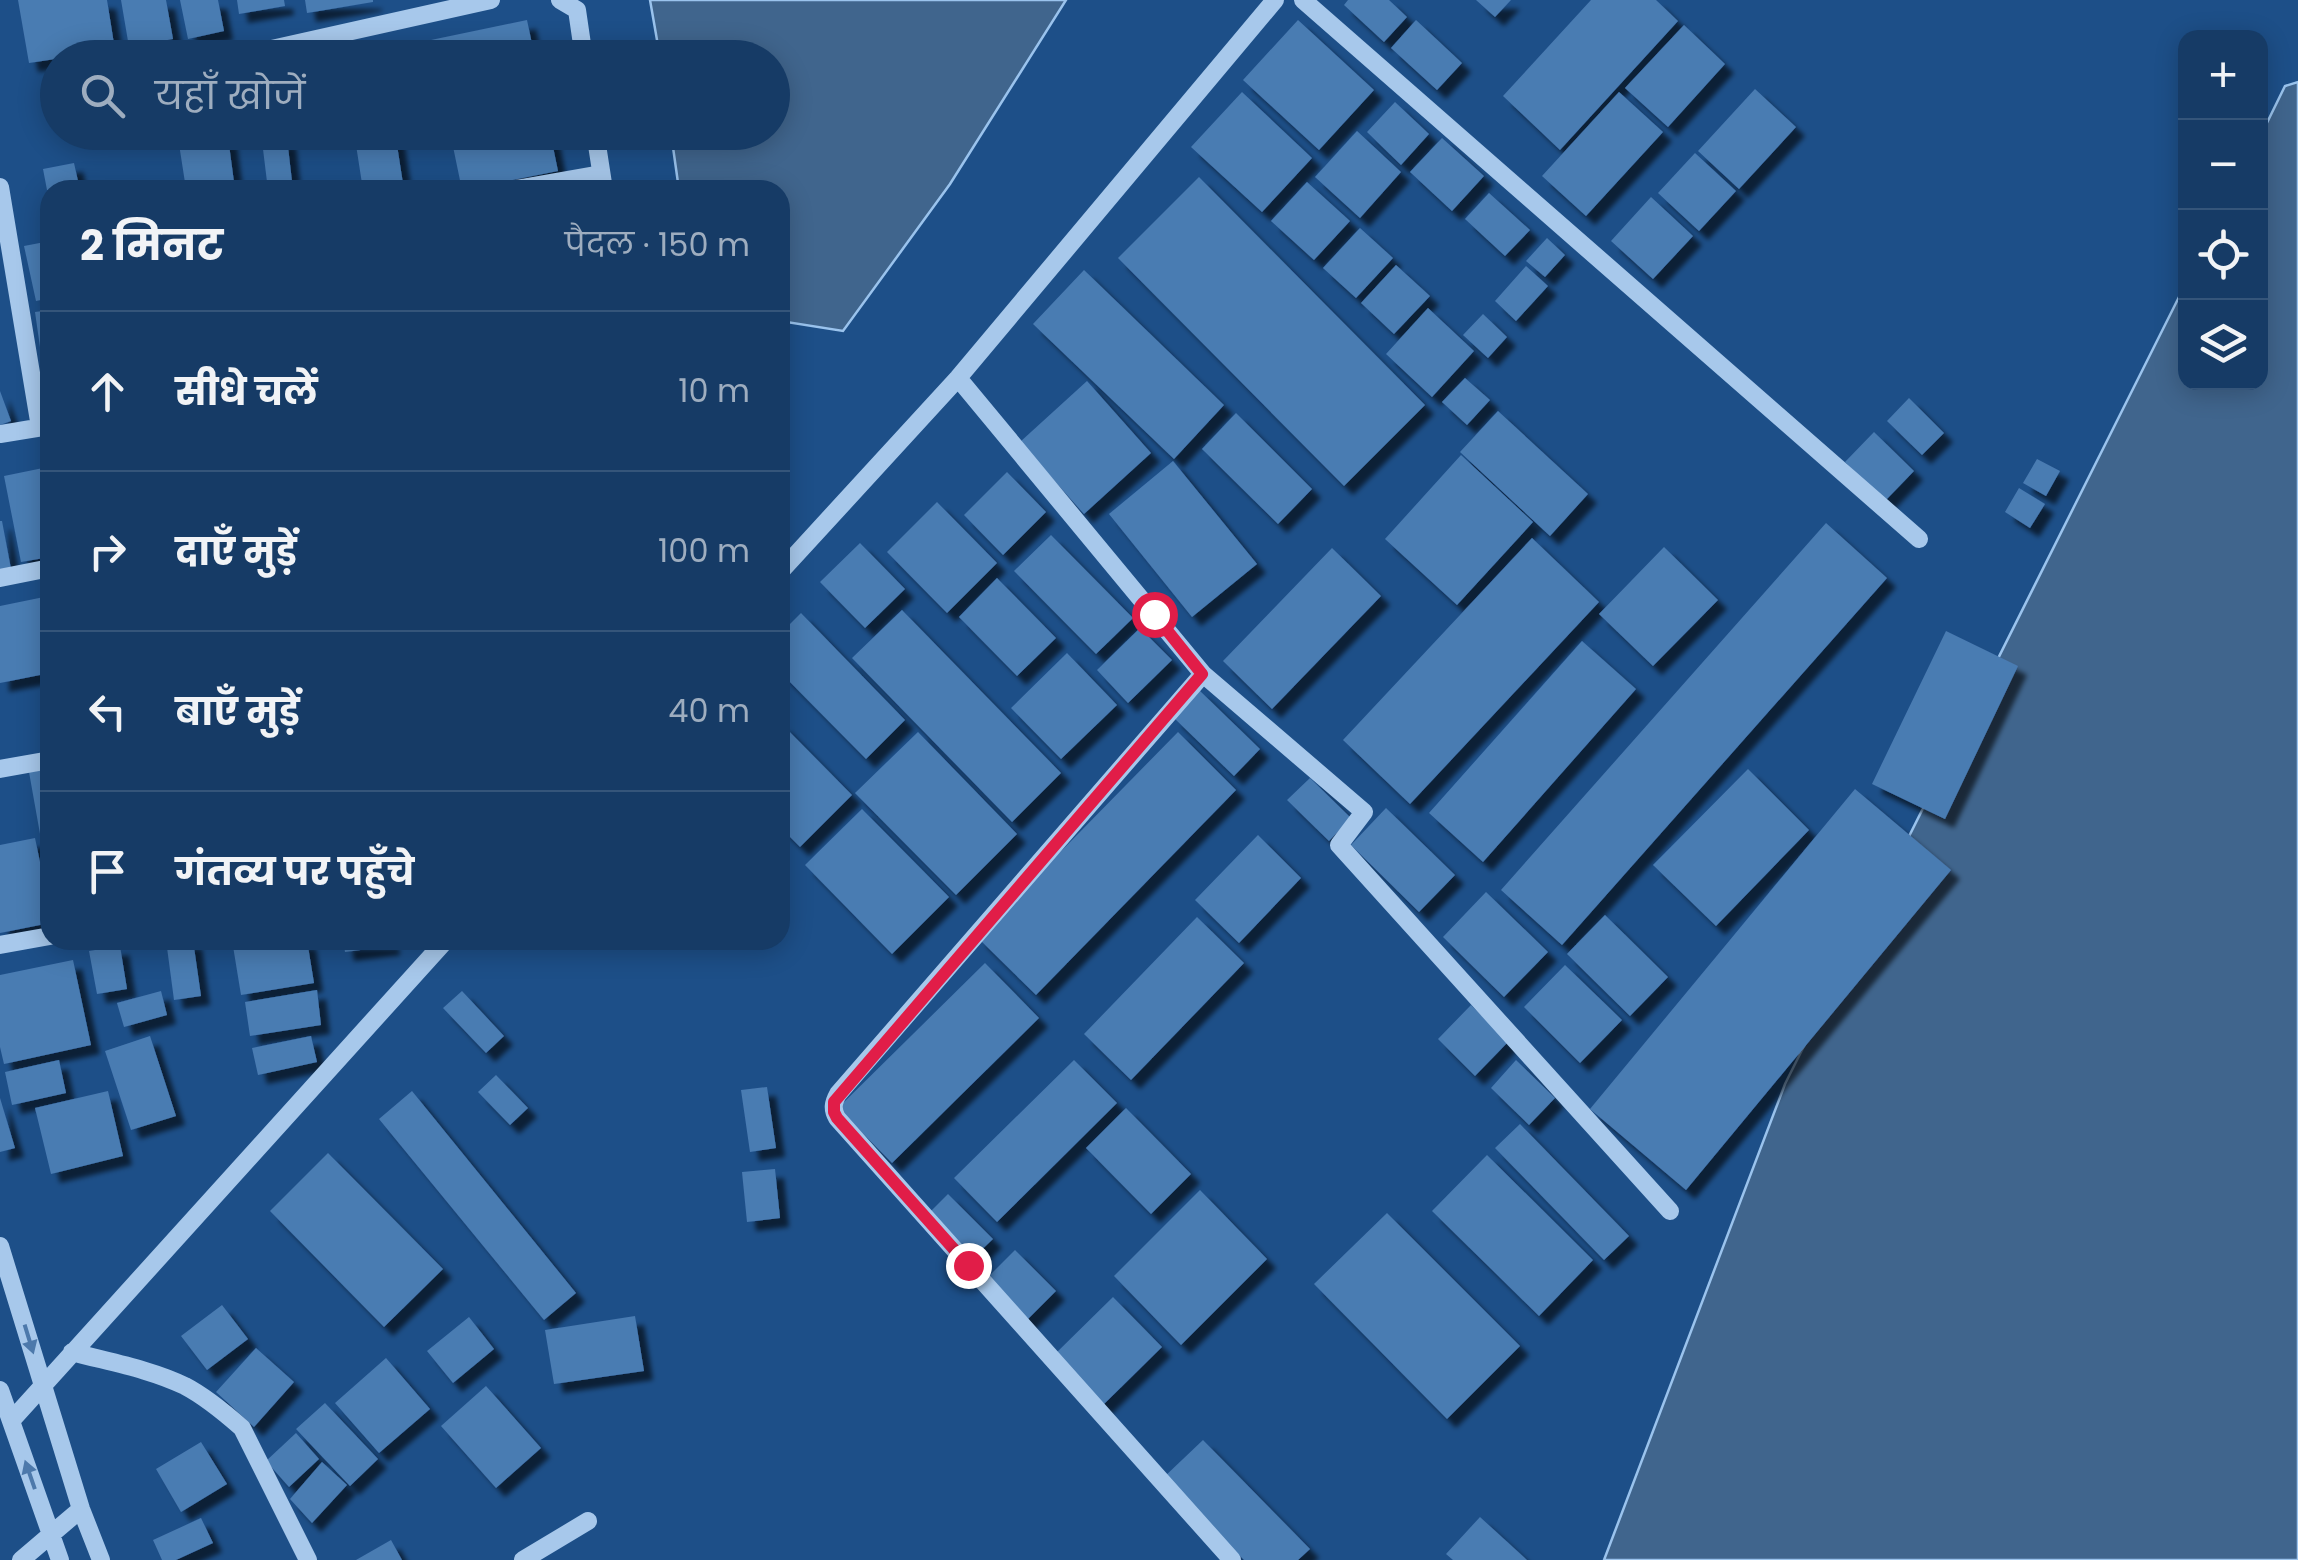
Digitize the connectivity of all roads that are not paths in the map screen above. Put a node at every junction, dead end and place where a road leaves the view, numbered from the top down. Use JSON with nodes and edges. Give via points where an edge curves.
{"nodes":[{"id":1,"x":491,"y":0,"type":"edge"},
{"id":2,"x":560,"y":0,"type":"edge"},
{"id":3,"x":1274,"y":0,"type":"edge"},
{"id":4,"x":1303,"y":0,"type":"edge"},
{"id":5,"x":312,"y":40,"type":"edge"},
{"id":6,"x":581,"y":40,"type":"edge"},
{"id":7,"x":598,"y":150,"type":"edge"},
{"id":8,"x":602,"y":180,"type":"edge"},
{"id":9,"x":0,"y":187,"type":"edge"},
{"id":10,"x":958,"y":378,"type":"junction"},
{"id":11,"x":40,"y":400,"type":"edge"},
{"id":12,"x":40,"y":428,"type":"edge"},
{"id":13,"x":0,"y":434,"type":"edge"},
{"id":14,"x":1919,"y":539,"type":"dead end"},
{"id":15,"x":790,"y":561,"type":"edge"},
{"id":16,"x":40,"y":570,"type":"edge"},
{"id":17,"x":0,"y":578,"type":"edge"},
{"id":18,"x":1202,"y":674,"type":"junction"},
{"id":19,"x":40,"y":762,"type":"edge"},
{"id":20,"x":0,"y":769,"type":"edge"},
{"id":21,"x":40,"y":938,"type":"edge"},
{"id":22,"x":0,"y":945,"type":"edge"},
{"id":23,"x":437,"y":950,"type":"edge"},
{"id":24,"x":1670,"y":1211,"type":"dead end"},
{"id":25,"x":0,"y":1246,"type":"edge"},
{"id":26,"x":72,"y":1352,"type":"junction"},
{"id":27,"x":42,"y":1384,"type":"junction"},
{"id":28,"x":0,"y":1390,"type":"edge"},
{"id":29,"x":11,"y":1421,"type":"junction"},
{"id":30,"x":81,"y":1509,"type":"junction"},
{"id":31,"x":588,"y":1521,"type":"dead end"},
{"id":32,"x":51,"y":1535,"type":"junction"},
{"id":33,"x":21,"y":1560,"type":"edge"},
{"id":34,"x":60,"y":1560,"type":"edge"},
{"id":35,"x":101,"y":1560,"type":"edge"},
{"id":36,"x":308,"y":1560,"type":"edge"},
{"id":37,"x":523,"y":1560,"type":"edge"},
{"id":38,"x":1232,"y":1560,"type":"edge"}],
"edges":[{"from":1,"to":5,"type":"street"},
{"from":2,"to":6,"type":"street","via":[[576,10]]},
{"from":3,"to":10,"type":"street"},
{"from":4,"to":14,"type":"street"},
{"from":7,"to":8,"type":"street"},
{"from":9,"to":11,"type":"street"},
{"from":10,"to":15,"type":"street"},
{"from":10,"to":18,"type":"street"},
{"from":12,"to":13,"type":"street"},
{"from":16,"to":17,"type":"street"},
{"from":18,"to":24,"type":"street","via":[[1364,812],[1339,845]]},
{"from":18,"to":38,"type":"street","via":[[838,1094],[834,1112]]},
{"from":19,"to":20,"type":"street"},
{"from":21,"to":22,"type":"street"},
{"from":23,"to":26,"type":"street"},
{"from":25,"to":27,"type":"street","one_way":true},
{"from":26,"to":27,"type":"street"},
{"from":26,"to":36,"type":"street","via":[[186,1387],[242,1428]]},
{"from":27,"to":29,"type":"street"},
{"from":27,"to":30,"type":"street"},
{"from":28,"to":29,"type":"street"},
{"from":32,"to":29,"type":"street","one_way":true},
{"from":30,"to":32,"type":"street"},
{"from":30,"to":35,"type":"street"},
{"from":31,"to":37,"type":"street"},
{"from":32,"to":33,"type":"street"},
{"from":32,"to":34,"type":"street"}]}
